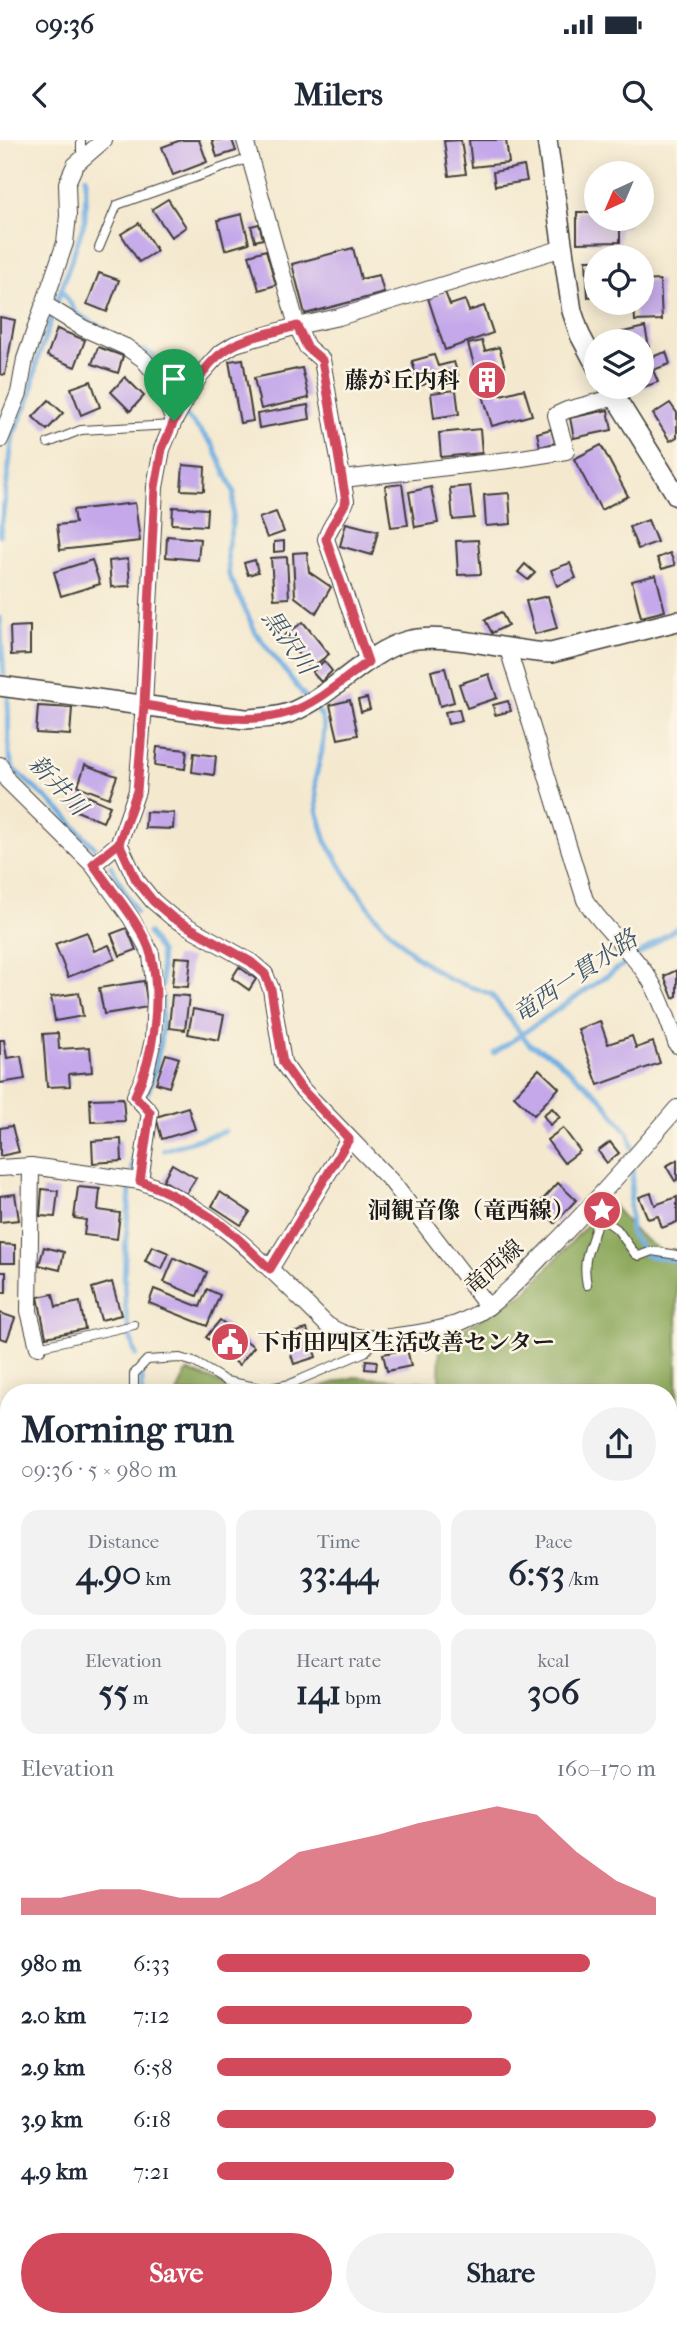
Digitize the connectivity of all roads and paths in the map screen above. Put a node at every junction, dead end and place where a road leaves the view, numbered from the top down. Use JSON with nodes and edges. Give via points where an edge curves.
{"nodes":[{"id":1,"x":81,"y":140,"type":"edge"},
{"id":2,"x":104,"y":140,"type":"edge"},
{"id":3,"x":245,"y":140,"type":"edge"},
{"id":4,"x":547,"y":140,"type":"edge"},
{"id":5,"x":250,"y":158,"type":"junction"},
{"id":6,"x":81,"y":160,"type":"junction"},
{"id":7,"x":99,"y":248,"type":"dead end"},
{"id":8,"x":563,"y":248,"type":"junction"},
{"id":9,"x":44,"y":304,"type":"junction"},
{"id":10,"x":297,"y":326,"type":"junction"},
{"id":11,"x":584,"y":343,"type":"edge"},
{"id":12,"x":594,"y":399,"type":"edge"},
{"id":13,"x":616,"y":399,"type":"edge"},
{"id":14,"x":173,"y":423,"type":"junction"},
{"id":15,"x":0,"y":440,"type":"edge"},
{"id":16,"x":48,"y":443,"type":"dead end"},
{"id":17,"x":343,"y":479,"type":"junction"},
{"id":18,"x":677,"y":496,"type":"edge"},
{"id":19,"x":677,"y":621,"type":"edge"},
{"id":20,"x":508,"y":649,"type":"junction"},
{"id":21,"x":368,"y":662,"type":"junction"},
{"id":22,"x":0,"y":686,"type":"edge"},
{"id":23,"x":144,"y":705,"type":"junction"},
{"id":24,"x":1,"y":772,"type":"edge"},
{"id":25,"x":119,"y":843,"type":"junction"},
{"id":26,"x":93,"y":864,"type":"junction"},
{"id":27,"x":677,"y":1045,"type":"edge"},
{"id":28,"x":677,"y":1108,"type":"edge"},
{"id":29,"x":349,"y":1139,"type":"junction"},
{"id":30,"x":31,"y":1166,"type":"junction"},
{"id":31,"x":0,"y":1168,"type":"edge"},
{"id":32,"x":140,"y":1181,"type":"junction"},
{"id":33,"x":593,"y":1215,"type":"junction"},
{"id":34,"x":677,"y":1255,"type":"edge"},
{"id":35,"x":270,"y":1269,"type":"junction"},
{"id":36,"x":587,"y":1285,"type":"dead end"},
{"id":37,"x":488,"y":1307,"type":"junction"},
{"id":38,"x":129,"y":1326,"type":"dead end"},
{"id":39,"x":377,"y":1338,"type":"junction"},
{"id":40,"x":38,"y":1348,"type":"joint"},
{"id":41,"x":134,"y":1384,"type":"edge"},
{"id":42,"x":241,"y":1384,"type":"edge"},
{"id":43,"x":290,"y":1384,"type":"edge"}],
"edges":[{"from":1,"to":6,"type":"lane"},
{"from":2,"to":6,"type":"street"},
{"from":3,"to":5,"type":"street"},
{"from":4,"to":8,"type":"street"},
{"from":5,"to":7,"type":"lane","via":[[117,205]]},
{"from":5,"to":10,"type":"street"},
{"from":6,"to":9,"type":"street","via":[[67,183],[65,243]]},
{"from":8,"to":10,"type":"street"},
{"from":8,"to":11,"type":"street","via":[[572,311]]},
{"from":9,"to":14,"type":"street","via":[[143,359],[154,372]]},
{"from":9,"to":15,"type":"street","via":[[19,393]]},
{"from":10,"to":14,"type":"street","via":[[234,344],[219,354],[200,375]]},
{"from":10,"to":17,"type":"street","via":[[307,347],[322,360]]},
{"from":12,"to":17,"type":"street","via":[[556,415],[566,451]]},
{"from":13,"to":18,"type":"street"},
{"from":14,"to":16,"type":"lane","via":[[81,430]]},
{"from":14,"to":23,"type":"street","via":[[162,449],[155,487]]},
{"from":17,"to":21,"type":"street","via":[[346,501],[326,539]]},
{"from":19,"to":20,"type":"street","via":[[551,653]]},
{"from":20,"to":21,"type":"street","via":[[429,637],[394,646]]},
{"from":20,"to":27,"type":"street","via":[[585,900],[652,982]]},
{"from":21,"to":23,"type":"street","via":[[300,708],[272,717],[245,719]]},
{"from":22,"to":23,"type":"street"},
{"from":23,"to":25,"type":"street","via":[[137,791]]},
{"from":24,"to":26,"type":"street"},
{"from":25,"to":26,"type":"street"},
{"from":25,"to":29,"type":"street","via":[[136,880],[153,901],[265,974],[283,1063]]},
{"from":26,"to":32,"type":"street","via":[[151,954],[153,1040],[135,1096],[150,1112]]},
{"from":28,"to":33,"type":"street","name":"竜西線"},
{"from":29,"to":35,"type":"street"},
{"from":29,"to":37,"type":"street","via":[[392,1182]]},
{"from":30,"to":31,"type":"street","name":"竜西線"},
{"from":30,"to":32,"type":"street","name":"竜西線"},
{"from":30,"to":40,"type":"street","via":[[29,1311]]},
{"from":32,"to":35,"type":"street","name":"竜西線","via":[[214,1220]]},
{"from":33,"to":34,"type":"lane","via":[[611,1223],[639,1256],[652,1251]]},
{"from":33,"to":36,"type":"lane","via":[[585,1260]]},
{"from":33,"to":37,"type":"street","name":"竜西線"},
{"from":35,"to":39,"type":"street","name":"竜西線","via":[[341,1334]]},
{"from":37,"to":39,"type":"street","name":"竜西線","via":[[460,1322]]},
{"from":38,"to":40,"type":"lane"},
{"from":39,"to":43,"type":"lane","via":[[365,1352]]},
{"from":41,"to":42,"type":"lane","via":[[134,1374],[147,1360],[180,1358]]}]}
